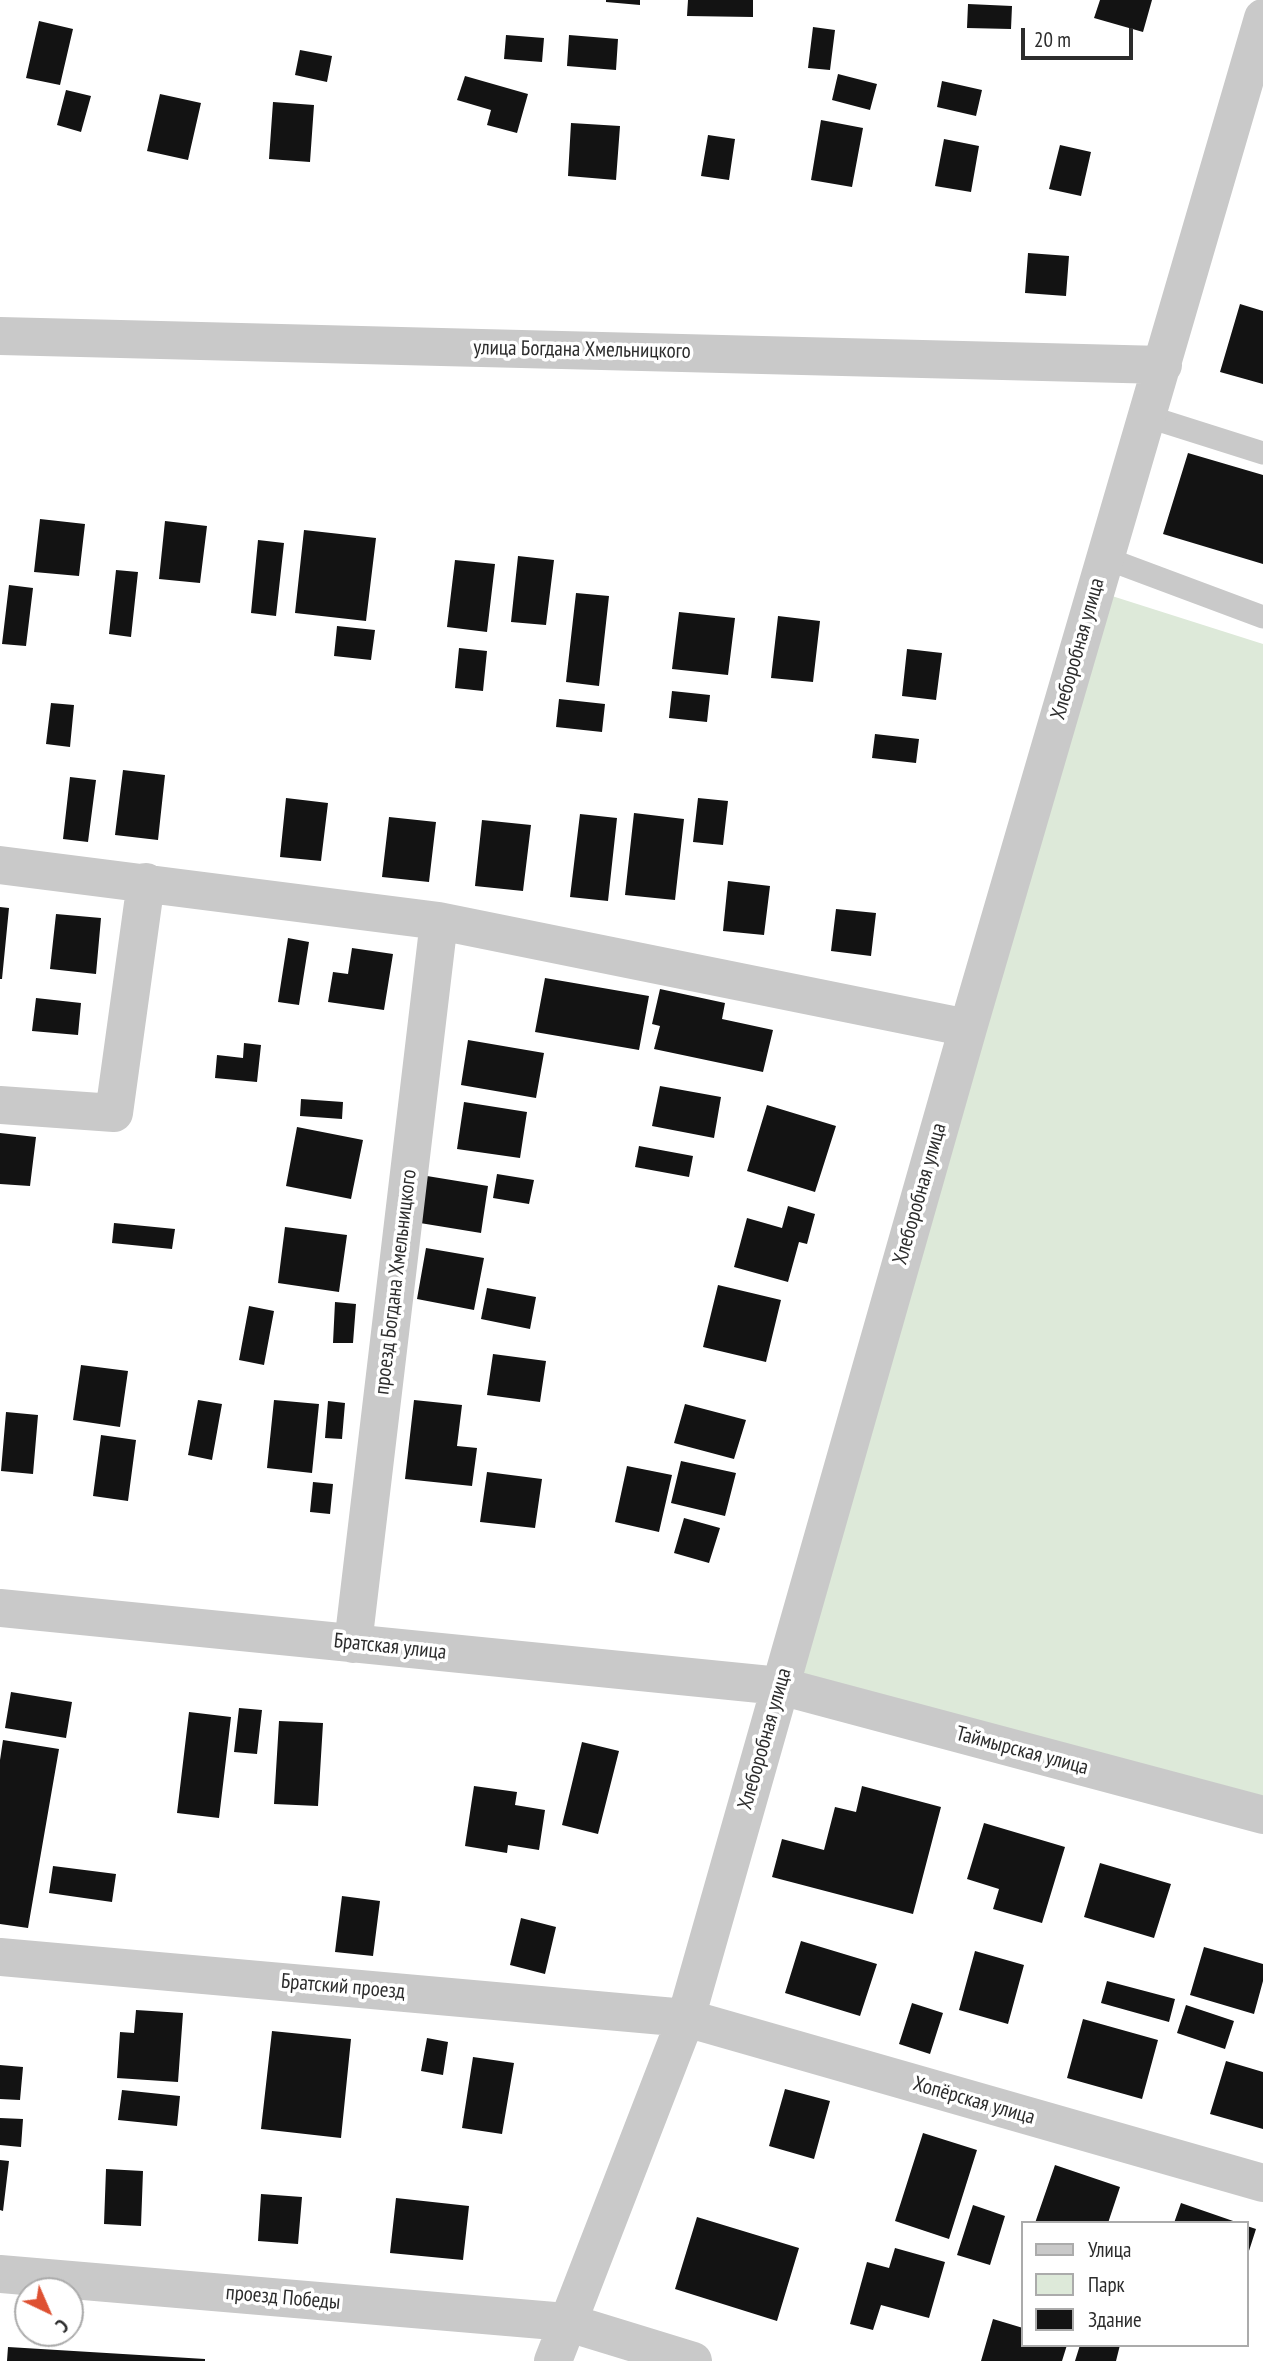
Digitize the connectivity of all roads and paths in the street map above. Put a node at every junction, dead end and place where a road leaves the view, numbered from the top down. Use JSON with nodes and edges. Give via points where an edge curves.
{"nodes":[{"id":1,"x":1263,"y":18,"type":"edge"},
{"id":2,"x":0,"y":336,"type":"edge"},
{"id":3,"x":1163,"y":365,"type":"junction"},
{"id":4,"x":1146,"y":416,"type":"junction"},
{"id":5,"x":1263,"y":453,"type":"edge"},
{"id":6,"x":1105,"y":558,"type":"junction"},
{"id":7,"x":1263,"y":617,"type":"edge"},
{"id":8,"x":0,"y":865,"type":"edge"},
{"id":9,"x":146,"y":882,"type":"junction"},
{"id":10,"x":439,"y":921,"type":"junction"},
{"id":11,"x":968,"y":1028,"type":"junction"},
{"id":12,"x":0,"y":1105,"type":"edge"},
{"id":13,"x":0,"y":1608,"type":"edge"},
{"id":14,"x":353,"y":1644,"type":"junction"},
{"id":15,"x":780,"y":1686,"type":"junction"},
{"id":16,"x":1263,"y":1815,"type":"edge"},
{"id":17,"x":0,"y":1957,"type":"edge"},
{"id":18,"x":686,"y":2018,"type":"junction"},
{"id":19,"x":1263,"y":2183,"type":"edge"},
{"id":20,"x":0,"y":2274,"type":"edge"},
{"id":21,"x":566,"y":2322,"type":"junction"},
{"id":22,"x":553,"y":2361,"type":"edge"},
{"id":23,"x":693,"y":2361,"type":"edge"}],
"edges":[{"from":1,"to":3,"type":"street","name":"Хлеборобная улица"},
{"from":2,"to":3,"type":"street","name":"улица Богдана Хмельницкого"},
{"from":3,"to":4,"type":"street","name":"Хлеборобная улица"},
{"from":4,"to":5,"type":"lane"},
{"from":4,"to":6,"type":"street","name":"Хлеборобная улица"},
{"from":6,"to":7,"type":"lane"},
{"from":6,"to":11,"type":"street","name":"Хлеборобная улица"},
{"from":8,"to":9,"type":"street"},
{"from":9,"to":10,"type":"street"},
{"from":9,"to":12,"type":"street","via":[[114,1113]]},
{"from":10,"to":11,"type":"street"},
{"from":10,"to":14,"type":"street","name":"проезд Богдана Хмельницкого"},
{"from":11,"to":15,"type":"street","name":"Хлеборобная улица"},
{"from":13,"to":14,"type":"street","name":"Братская улица"},
{"from":14,"to":15,"type":"street","name":"Братская улица"},
{"from":15,"to":16,"type":"street","name":"Таймырская улица"},
{"from":15,"to":18,"type":"street","name":"Хлеборобная улица"},
{"from":17,"to":18,"type":"street","name":"Братский проезд"},
{"from":18,"to":19,"type":"street","name":"Хопёрская улица"},
{"from":18,"to":21,"type":"street","name":"Хлеборобная улица"},
{"from":20,"to":21,"type":"street","name":"проезд Победы"},
{"from":21,"to":22,"type":"street","name":"Хлеборобная улица"},
{"from":21,"to":23,"type":"street","name":"проезд Победы"}]}
